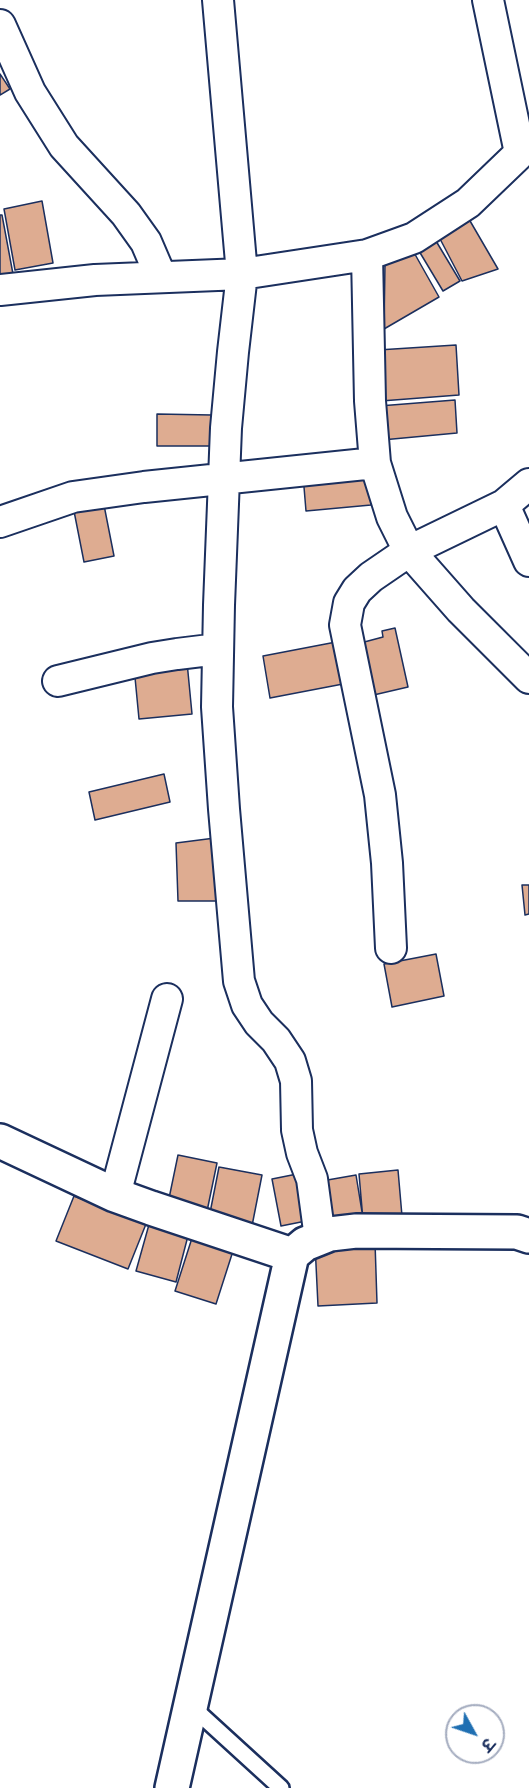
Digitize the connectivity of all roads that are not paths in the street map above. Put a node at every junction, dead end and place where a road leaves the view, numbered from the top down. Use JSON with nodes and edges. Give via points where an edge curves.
{"nodes":[{"id":1,"x":218,"y":0,"type":"edge"},
{"id":2,"x":488,"y":0,"type":"edge"},
{"id":3,"x":0,"y":25,"type":"edge"},
{"id":4,"x":525,"y":150,"type":"edge"},
{"id":5,"x":367,"y":255,"type":"junction"},
{"id":6,"x":242,"y":274,"type":"junction"},
{"id":7,"x":162,"y":277,"type":"junction"},
{"id":8,"x":0,"y":290,"type":"edge"},
{"id":9,"x":375,"y":463,"type":"junction"},
{"id":10,"x":224,"y":480,"type":"junction"},
{"id":11,"x":529,"y":484,"type":"edge"},
{"id":12,"x":504,"y":505,"type":"junction"},
{"id":13,"x":0,"y":522,"type":"edge"},
{"id":14,"x":409,"y":551,"type":"junction"},
{"id":15,"x":529,"y":561,"type":"edge"},
{"id":16,"x":218,"y":649,"type":"junction"},
{"id":17,"x":529,"y":678,"type":"edge"},
{"id":18,"x":58,"y":681,"type":"dead end"},
{"id":19,"x":391,"y":948,"type":"dead end"},
{"id":20,"x":167,"y":999,"type":"dead end"},
{"id":21,"x":3,"y":1148,"type":"edge"},
{"id":22,"x":115,"y":1195,"type":"junction"},
{"id":23,"x":529,"y":1236,"type":"edge"},
{"id":24,"x":320,"y":1238,"type":"junction"},
{"id":25,"x":292,"y":1255,"type":"junction"},
{"id":26,"x":190,"y":1704,"type":"junction"},
{"id":27,"x":172,"y":1788,"type":"edge"},
{"id":28,"x":281,"y":1788,"type":"edge"}],
"edges":[{"from":1,"to":6,"type":"street"},
{"from":2,"to":4,"type":"street"},
{"from":3,"to":7,"type":"street","via":[[30,92],[64,146],[126,214],[146,242]]},
{"from":4,"to":5,"type":"street","via":[[468,203],[414,238]]},
{"from":5,"to":6,"type":"street"},
{"from":5,"to":9,"type":"street"},
{"from":6,"to":7,"type":"street"},
{"from":6,"to":10,"type":"street"},
{"from":7,"to":8,"type":"street"},
{"from":9,"to":10,"type":"street"},
{"from":9,"to":14,"type":"street","via":[[392,517]]},
{"from":10,"to":13,"type":"street","via":[[73,497]]},
{"from":10,"to":16,"type":"street"},
{"from":11,"to":12,"type":"street"},
{"from":12,"to":14,"type":"street"},
{"from":12,"to":15,"type":"street"},
{"from":14,"to":17,"type":"street"},
{"from":14,"to":19,"type":"street","via":[[357,590],[349,603],[345,625],[380,795]]},
{"from":16,"to":18,"type":"street","via":[[152,658]]},
{"from":16,"to":24,"type":"street","via":[[217,707],[239,981],[247,1005],[290,1061],[296,1081],[297,1130],[312,1179]]},
{"from":20,"to":22,"type":"street"},
{"from":21,"to":22,"type":"street"},
{"from":22,"to":25,"type":"street"},
{"from":23,"to":24,"type":"street","via":[[517,1232],[356,1231]]},
{"from":24,"to":25,"type":"street"},
{"from":25,"to":26,"type":"street"},
{"from":26,"to":27,"type":"street"},
{"from":26,"to":28,"type":"lane"}]}
